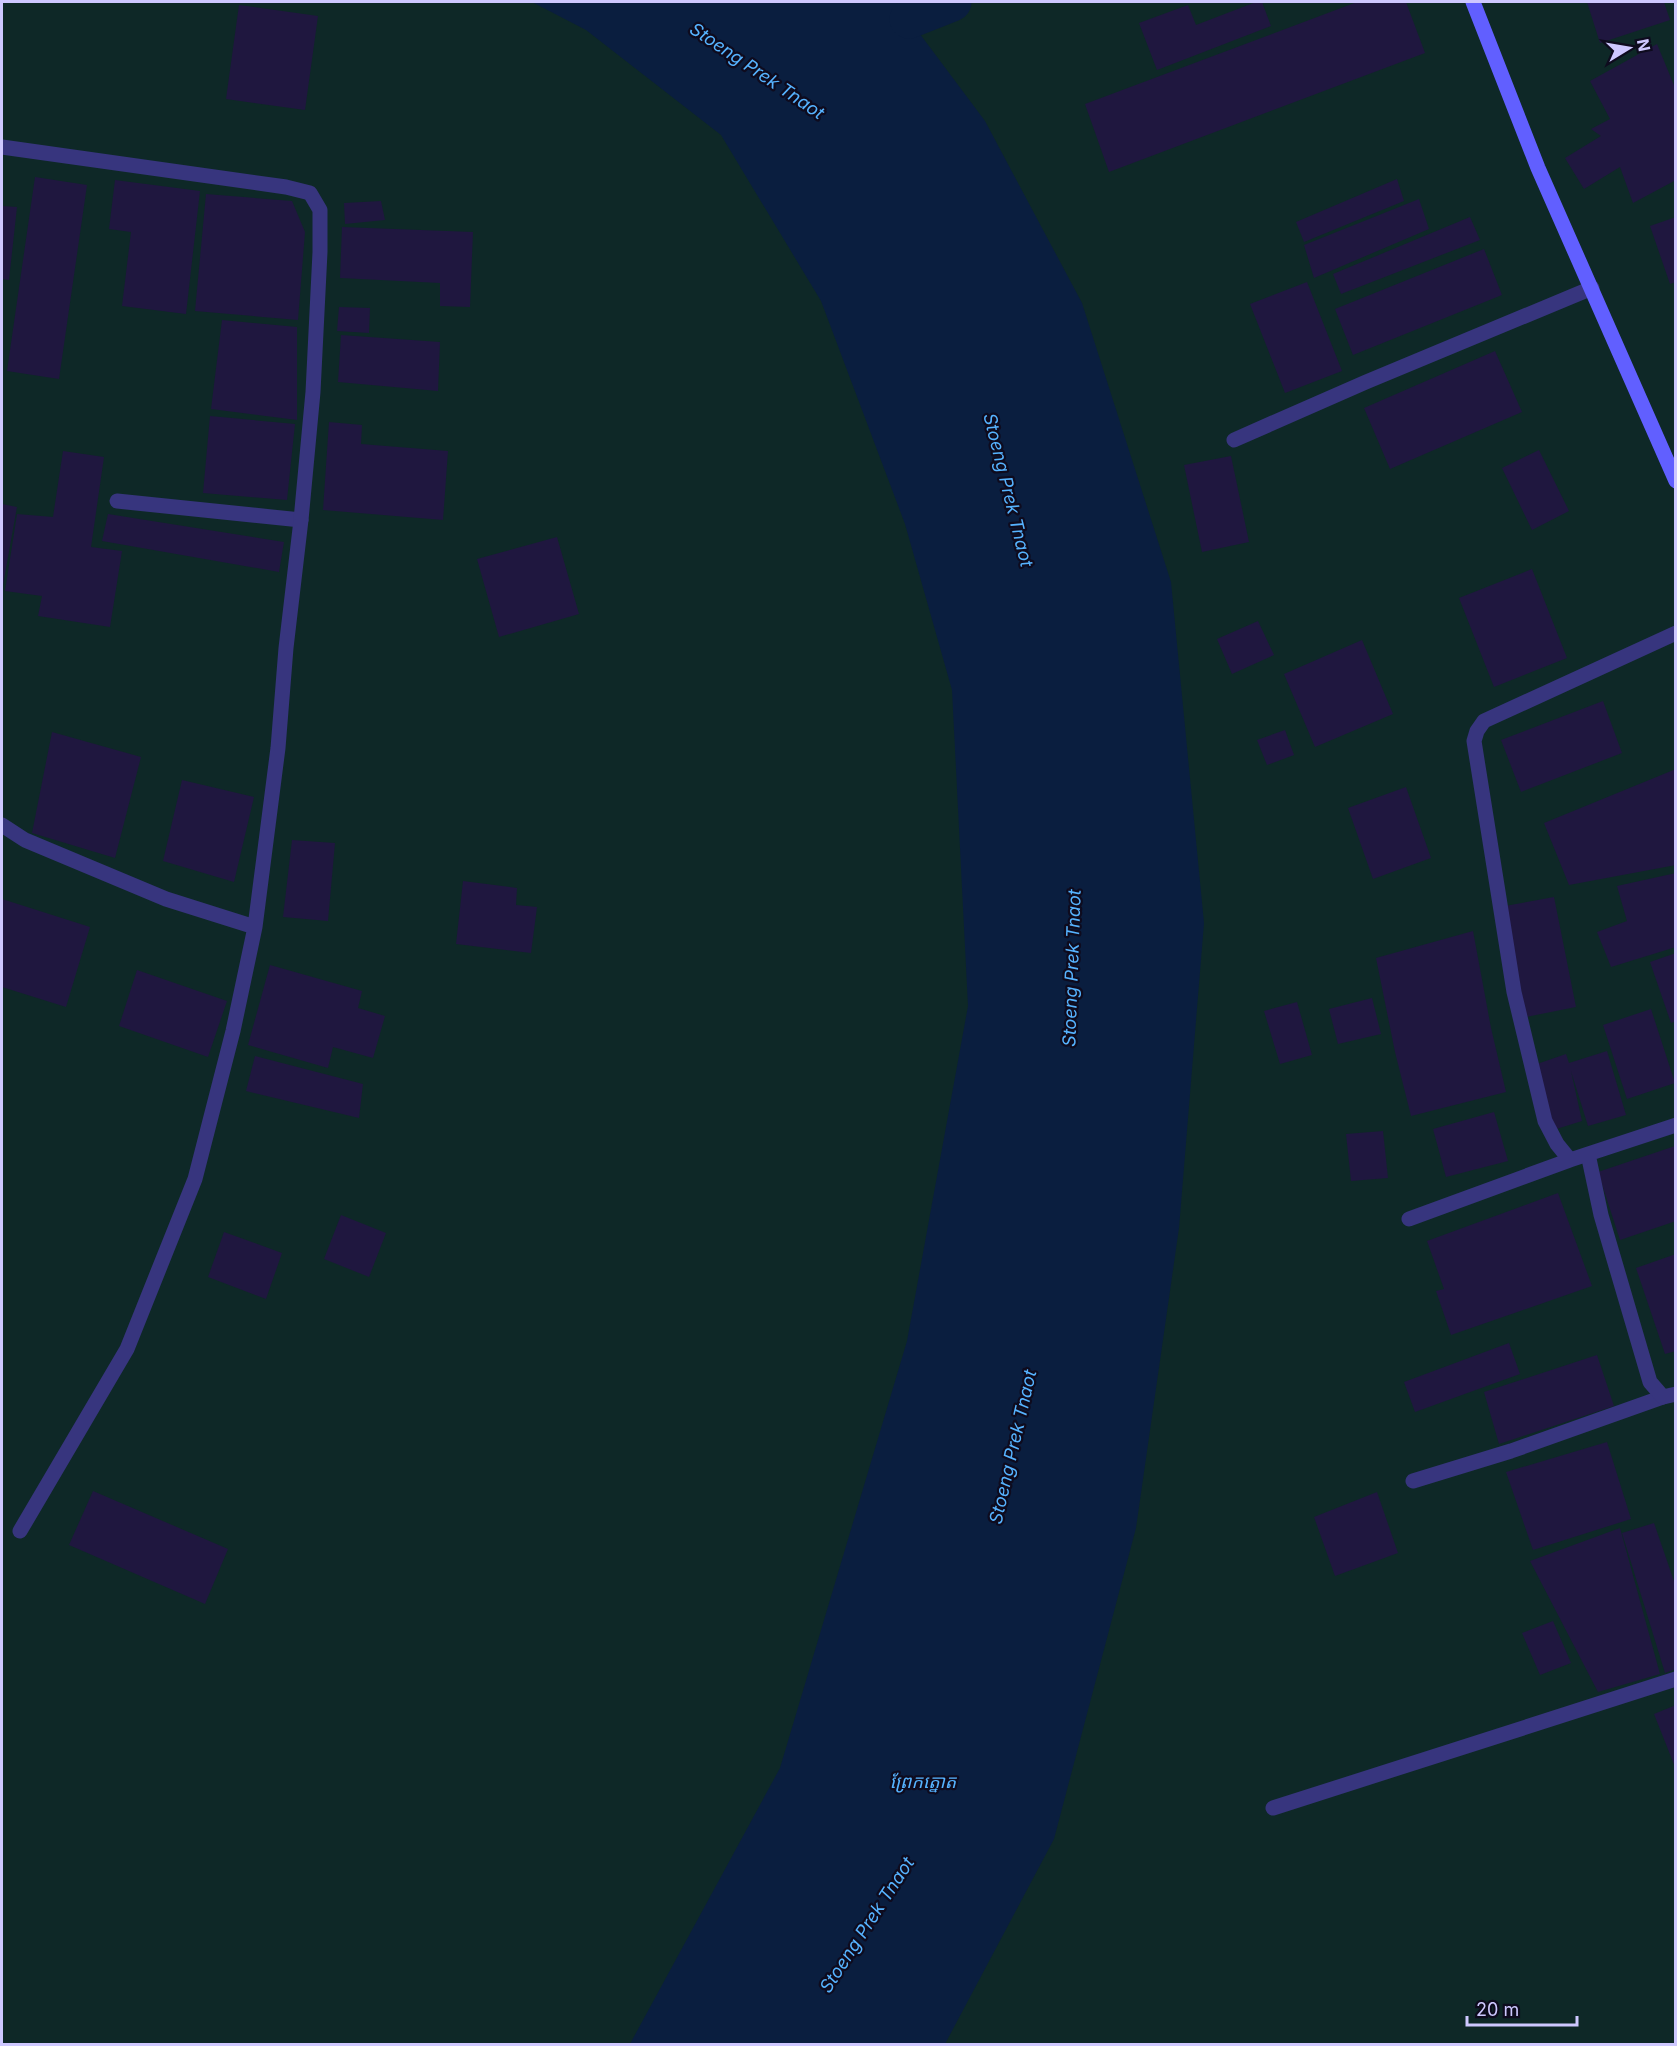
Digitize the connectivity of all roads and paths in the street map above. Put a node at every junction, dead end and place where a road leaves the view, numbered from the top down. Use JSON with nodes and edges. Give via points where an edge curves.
{"nodes":[{"id":1,"x":1473,"y":2,"type":"edge"},
{"id":2,"x":2,"y":147,"type":"edge"},
{"id":3,"x":1592,"y":288,"type":"junction"},
{"id":4,"x":1234,"y":440,"type":"dead end"},
{"id":5,"x":1676,"y":481,"type":"edge"},
{"id":6,"x":117,"y":501,"type":"dead end"},
{"id":7,"x":301,"y":520,"type":"junction"},
{"id":8,"x":1676,"y":633,"type":"edge"},
{"id":9,"x":2,"y":825,"type":"edge"},
{"id":10,"x":255,"y":927,"type":"junction"},
{"id":11,"x":1676,"y":1125,"type":"edge"},
{"id":12,"x":1588,"y":1154,"type":"junction"},
{"id":13,"x":1570,"y":1160,"type":"junction"},
{"id":14,"x":1409,"y":1219,"type":"dead end"},
{"id":15,"x":1669,"y":1396,"type":"edge"},
{"id":16,"x":1413,"y":1481,"type":"dead end"},
{"id":17,"x":20,"y":1531,"type":"dead end"},
{"id":18,"x":1676,"y":1679,"type":"edge"},
{"id":19,"x":1273,"y":1808,"type":"dead end"}],
"edges":[{"from":1,"to":3,"type":"main road","via":[[1538,168]]},
{"from":2,"to":7,"type":"street","via":[[310,193],[320,210],[320,252]]},
{"from":3,"to":4,"type":"street"},
{"from":3,"to":5,"type":"main road"},
{"from":6,"to":7,"type":"street"},
{"from":7,"to":10,"type":"street"},
{"from":8,"to":13,"type":"street","via":[[1484,721],[1474,741],[1514,992],[1545,1120]]},
{"from":9,"to":10,"type":"street","via":[[25,840],[166,899]]},
{"from":10,"to":17,"type":"street","via":[[195,1179],[127,1349]]},
{"from":11,"to":12,"type":"street"},
{"from":12,"to":13,"type":"street"},
{"from":12,"to":15,"type":"street","via":[[1601,1215],[1650,1382]]},
{"from":13,"to":14,"type":"street"},
{"from":15,"to":16,"type":"street"},
{"from":18,"to":19,"type":"street"}]}
